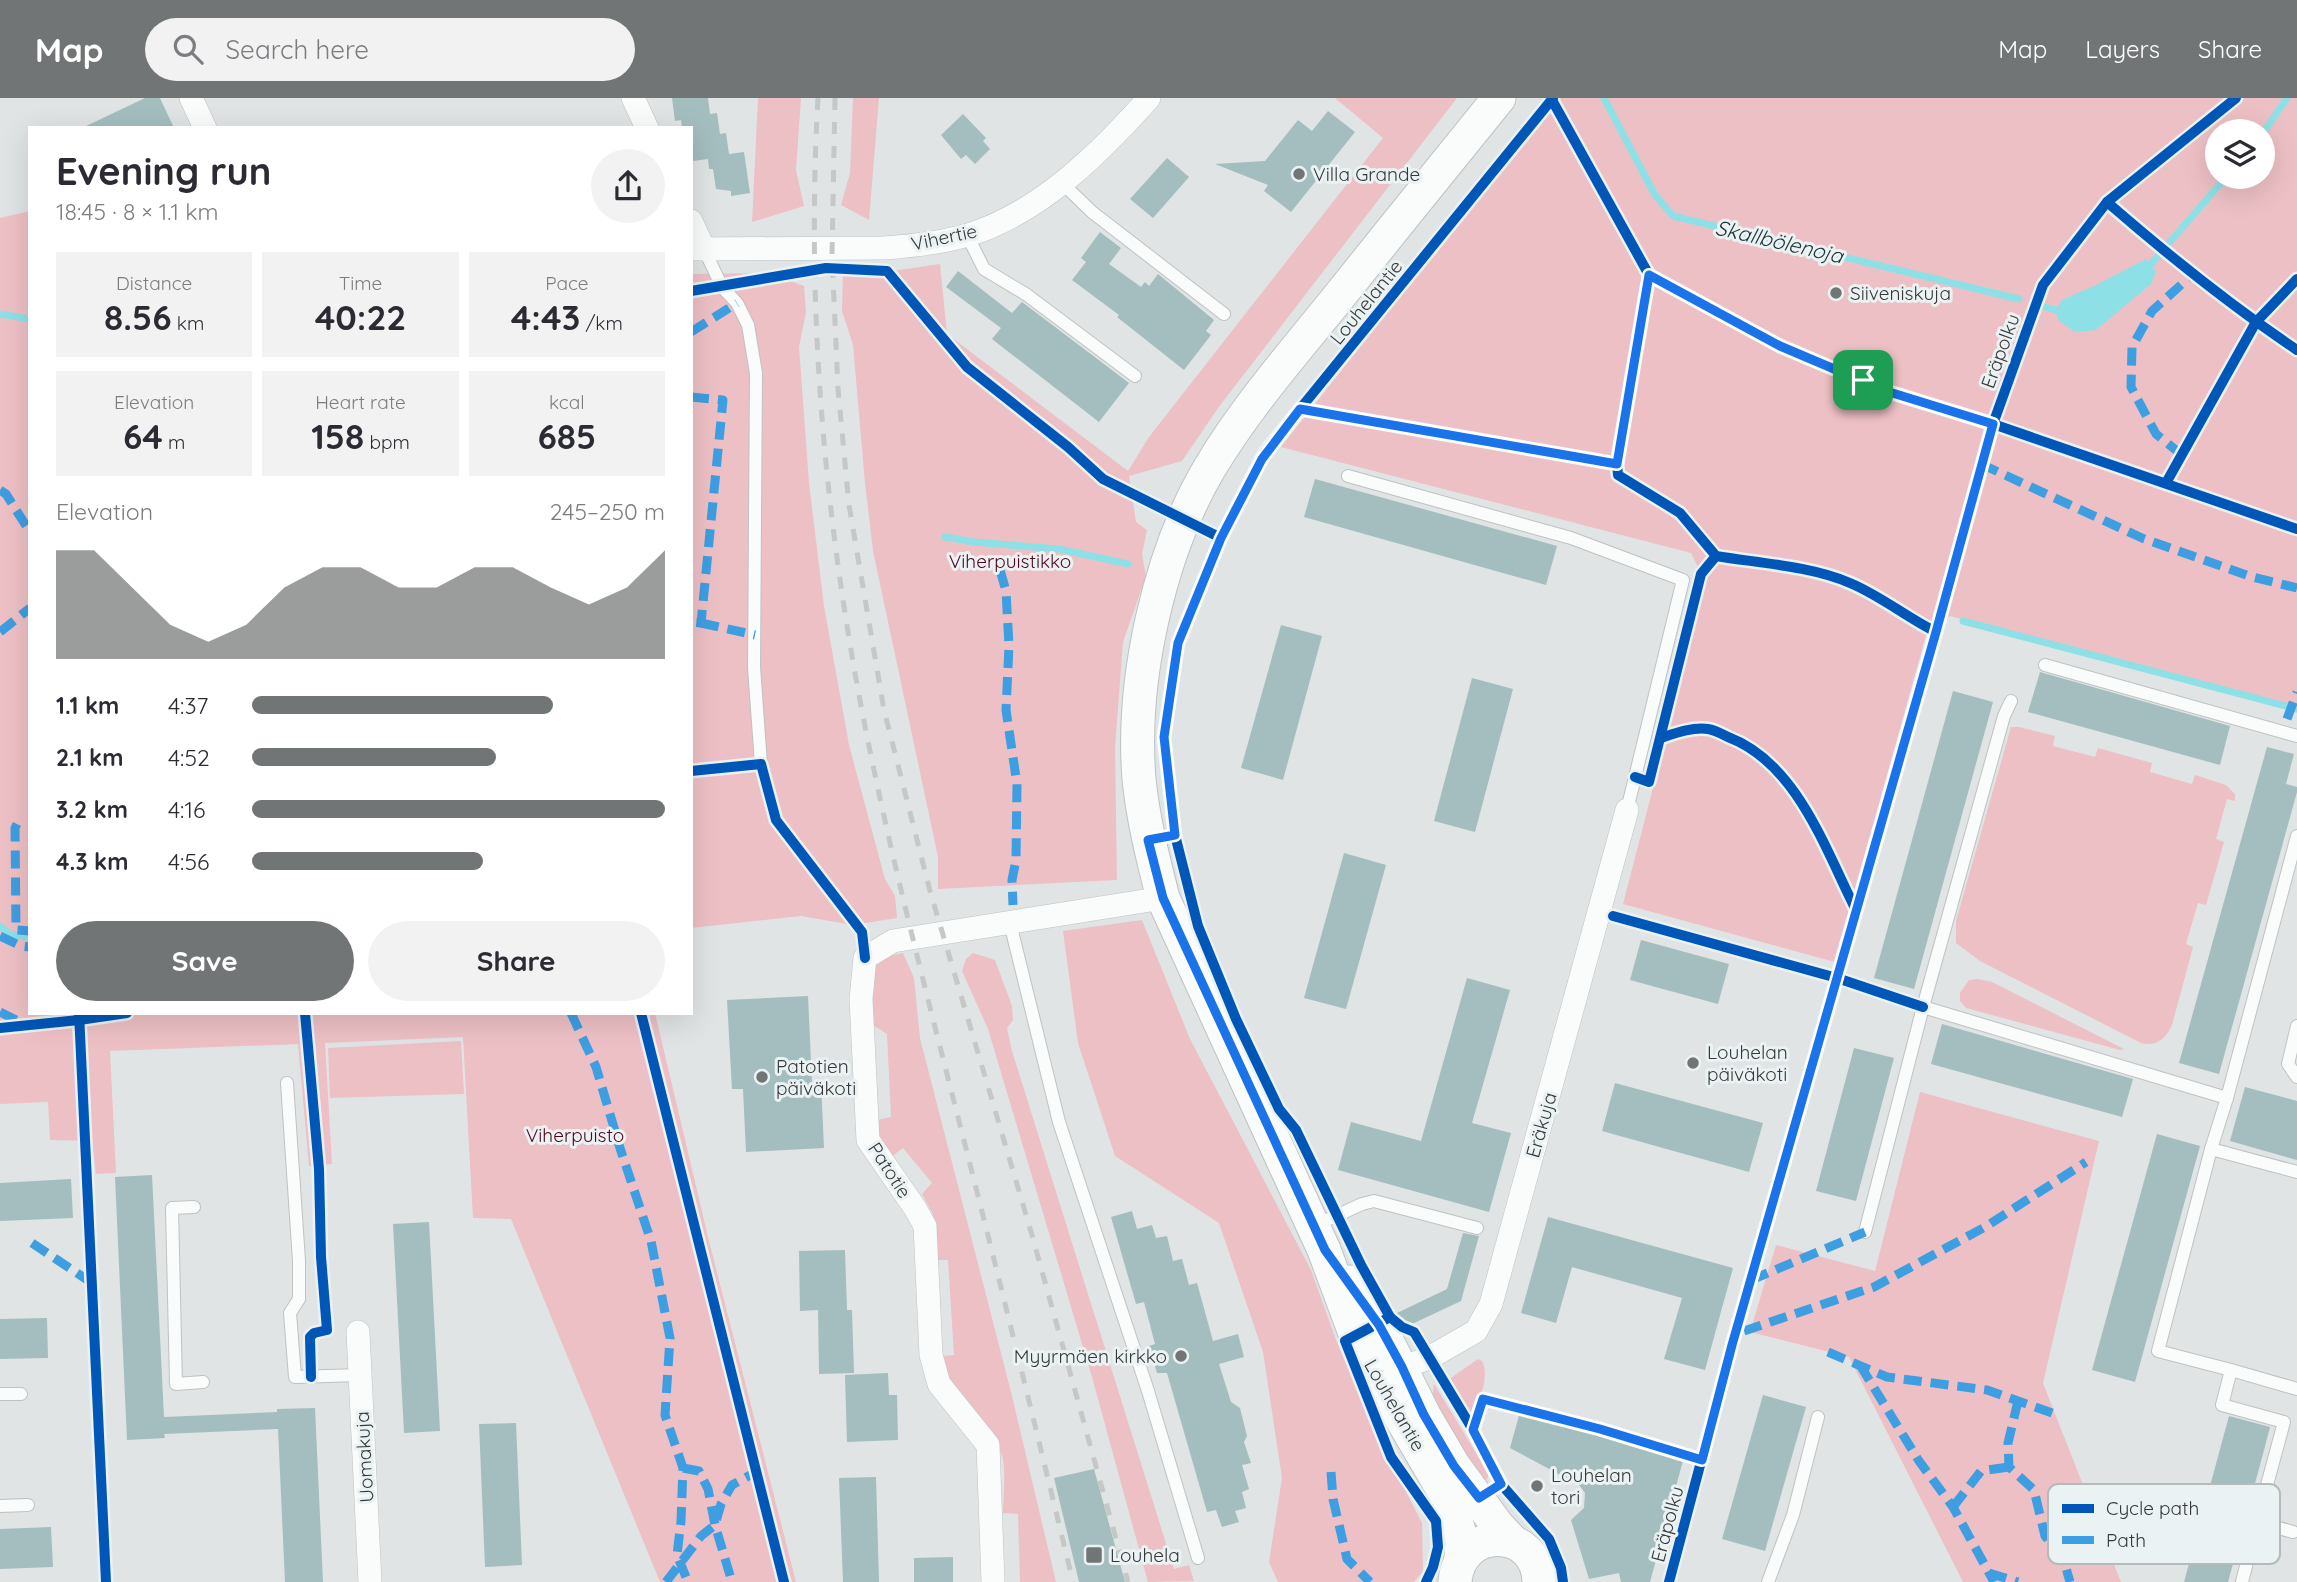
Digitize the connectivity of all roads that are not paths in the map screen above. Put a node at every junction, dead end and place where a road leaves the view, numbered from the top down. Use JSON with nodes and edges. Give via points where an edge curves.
{"nodes":[{"id":1,"x":191,"y":98,"type":"edge"},
{"id":2,"x":633,"y":98,"type":"edge"},
{"id":3,"x":1149,"y":98,"type":"edge"},
{"id":4,"x":1499,"y":98,"type":"edge"},
{"id":5,"x":204,"y":126,"type":"edge"},
{"id":6,"x":646,"y":126,"type":"edge"},
{"id":7,"x":1062,"y":183,"type":"junction"},
{"id":8,"x":693,"y":229,"type":"edge"},
{"id":9,"x":967,"y":235,"type":"junction"},
{"id":10,"x":698,"y":249,"type":"edge"},
{"id":11,"x":1224,"y":314,"type":"dead end"},
{"id":12,"x":1135,"y":376,"type":"dead end"},
{"id":13,"x":1348,"y":476,"type":"dead end"},
{"id":14,"x":2045,"y":665,"type":"dead end"},
{"id":15,"x":2011,"y":701,"type":"dead end"},
{"id":16,"x":2297,"y":736,"type":"edge"},
{"id":17,"x":1627,"y":810,"type":"joint"},
{"id":18,"x":2297,"y":836,"type":"edge"},
{"id":19,"x":1163,"y":898,"type":"junction"},
{"id":20,"x":1010,"y":923,"type":"junction"},
{"id":21,"x":865,"y":958,"type":"junction"},
{"id":22,"x":1923,"y":1007,"type":"junction"},
{"id":23,"x":2297,"y":1026,"type":"edge"},
{"id":24,"x":2297,"y":1077,"type":"edge"},
{"id":25,"x":287,"y":1083,"type":"dead end"},
{"id":26,"x":2227,"y":1098,"type":"junction"},
{"id":27,"x":2211,"y":1149,"type":"junction"},
{"id":28,"x":2297,"y":1172,"type":"edge"},
{"id":29,"x":194,"y":1207,"type":"dead end"},
{"id":30,"x":1477,"y":1228,"type":"dead end"},
{"id":31,"x":1865,"y":1232,"type":"dead end"},
{"id":32,"x":1319,"y":1238,"type":"junction"},
{"id":33,"x":358,"y":1332,"type":"dead end"},
{"id":34,"x":2231,"y":1370,"type":"junction"},
{"id":35,"x":1390,"y":1372,"type":"junction"},
{"id":36,"x":360,"y":1375,"type":"junction"},
{"id":37,"x":203,"y":1382,"type":"dead end"},
{"id":38,"x":2297,"y":1389,"type":"edge"},
{"id":39,"x":0,"y":1394,"type":"edge"},
{"id":40,"x":21,"y":1394,"type":"dead end"},
{"id":41,"x":1818,"y":1417,"type":"dead end"},
{"id":42,"x":2268,"y":1484,"type":"edge"},
{"id":43,"x":28,"y":1505,"type":"dead end"},
{"id":44,"x":0,"y":1506,"type":"edge"},
{"id":45,"x":2280,"y":1528,"type":"edge"},
{"id":46,"x":2293,"y":1532,"type":"dead end"},
{"id":47,"x":1513,"y":1542,"type":"junction"},
{"id":48,"x":1198,"y":1558,"type":"dead end"},
{"id":49,"x":2247,"y":1564,"type":"edge"},
{"id":50,"x":1458,"y":1570,"type":"edge"},
{"id":51,"x":370,"y":1582,"type":"edge"},
{"id":52,"x":993,"y":1582,"type":"edge"},
{"id":53,"x":1539,"y":1582,"type":"edge"},
{"id":54,"x":1769,"y":1582,"type":"edge"},
{"id":55,"x":2242,"y":1582,"type":"edge"}],
"edges":[{"from":1,"to":5,"type":"street"},
{"from":2,"to":6,"type":"street"},
{"from":3,"to":7,"type":"street","name":"Vihertie"},
{"from":4,"to":19,"type":"main road","name":"Louhelantie","via":[[1275,376],[1229,438],[1189,507],[1153,617],[1137,741],[1148,840]]},
{"from":7,"to":9,"type":"street","name":"Vihertie","via":[[1011,216]]},
{"from":7,"to":11,"type":"lane","via":[[1092,212]]},
{"from":8,"to":10,"type":"street"},
{"from":9,"to":10,"type":"street","name":"Vihertie","via":[[884,248]]},
{"from":9,"to":12,"type":"lane","via":[[984,269],[1027,295]]},
{"from":10,"to":21,"type":"lane","via":[[748,325],[756,373],[754,667],[761,764],[776,820],[862,932]]},
{"from":13,"to":17,"type":"lane","via":[[1570,538],[1683,580]]},
{"from":14,"to":16,"type":"lane"},
{"from":15,"to":22,"type":"lane"},
{"from":17,"to":35,"type":"street","name":"Eräkuja","via":[[1491,1304],[1476,1331]]},
{"from":18,"to":26,"type":"lane"},
{"from":19,"to":20,"type":"street"},
{"from":19,"to":32,"type":"main road","name":"Louhelantie"},
{"from":20,"to":21,"type":"street","via":[[893,941]]},
{"from":20,"to":48,"type":"lane","via":[[1059,1122]]},
{"from":21,"to":52,"type":"street","name":"Patotie","via":[[861,999],[868,1140],[925,1226],[931,1355],[939,1384],[988,1445]]},
{"from":22,"to":26,"type":"lane"},
{"from":22,"to":31,"type":"lane"},
{"from":23,"to":24,"type":"lane","via":[[2288,1064]]},
{"from":25,"to":36,"type":"lane","via":[[299,1261],[299,1299],[290,1313],[295,1377]]},
{"from":26,"to":27,"type":"lane"},
{"from":27,"to":28,"type":"lane"},
{"from":27,"to":34,"type":"lane","via":[[2158,1351]]},
{"from":29,"to":37,"type":"lane","via":[[172,1208],[176,1384]]},
{"from":30,"to":32,"type":"lane","via":[[1374,1202],[1362,1204]]},
{"from":32,"to":35,"type":"main road","name":"Louhelantie","via":[[1356,1336]]},
{"from":33,"to":36,"type":"street","name":"Uomakuja"},
{"from":34,"to":38,"type":"lane"},
{"from":34,"to":42,"type":"lane","via":[[2222,1405],[2284,1422]]},
{"from":35,"to":47,"type":"main road","name":"Louhelantie"},
{"from":35,"to":50,"type":"main road","name":"Louhelantie","via":[[1449,1500],[1462,1540]]},
{"from":36,"to":51,"type":"street","name":"Uomakuja"},
{"from":39,"to":40,"type":"lane"},
{"from":41,"to":54,"type":"lane","via":[[1793,1515]]},
{"from":43,"to":44,"type":"lane"},
{"from":45,"to":46,"type":"lane"},
{"from":47,"to":50,"type":"main road","via":[[1484,1541],[1473,1547]]},
{"from":47,"to":53,"type":"main road","name":"Louhelantie","via":[[1535,1563]]},
{"from":49,"to":55,"type":"lane"}]}
